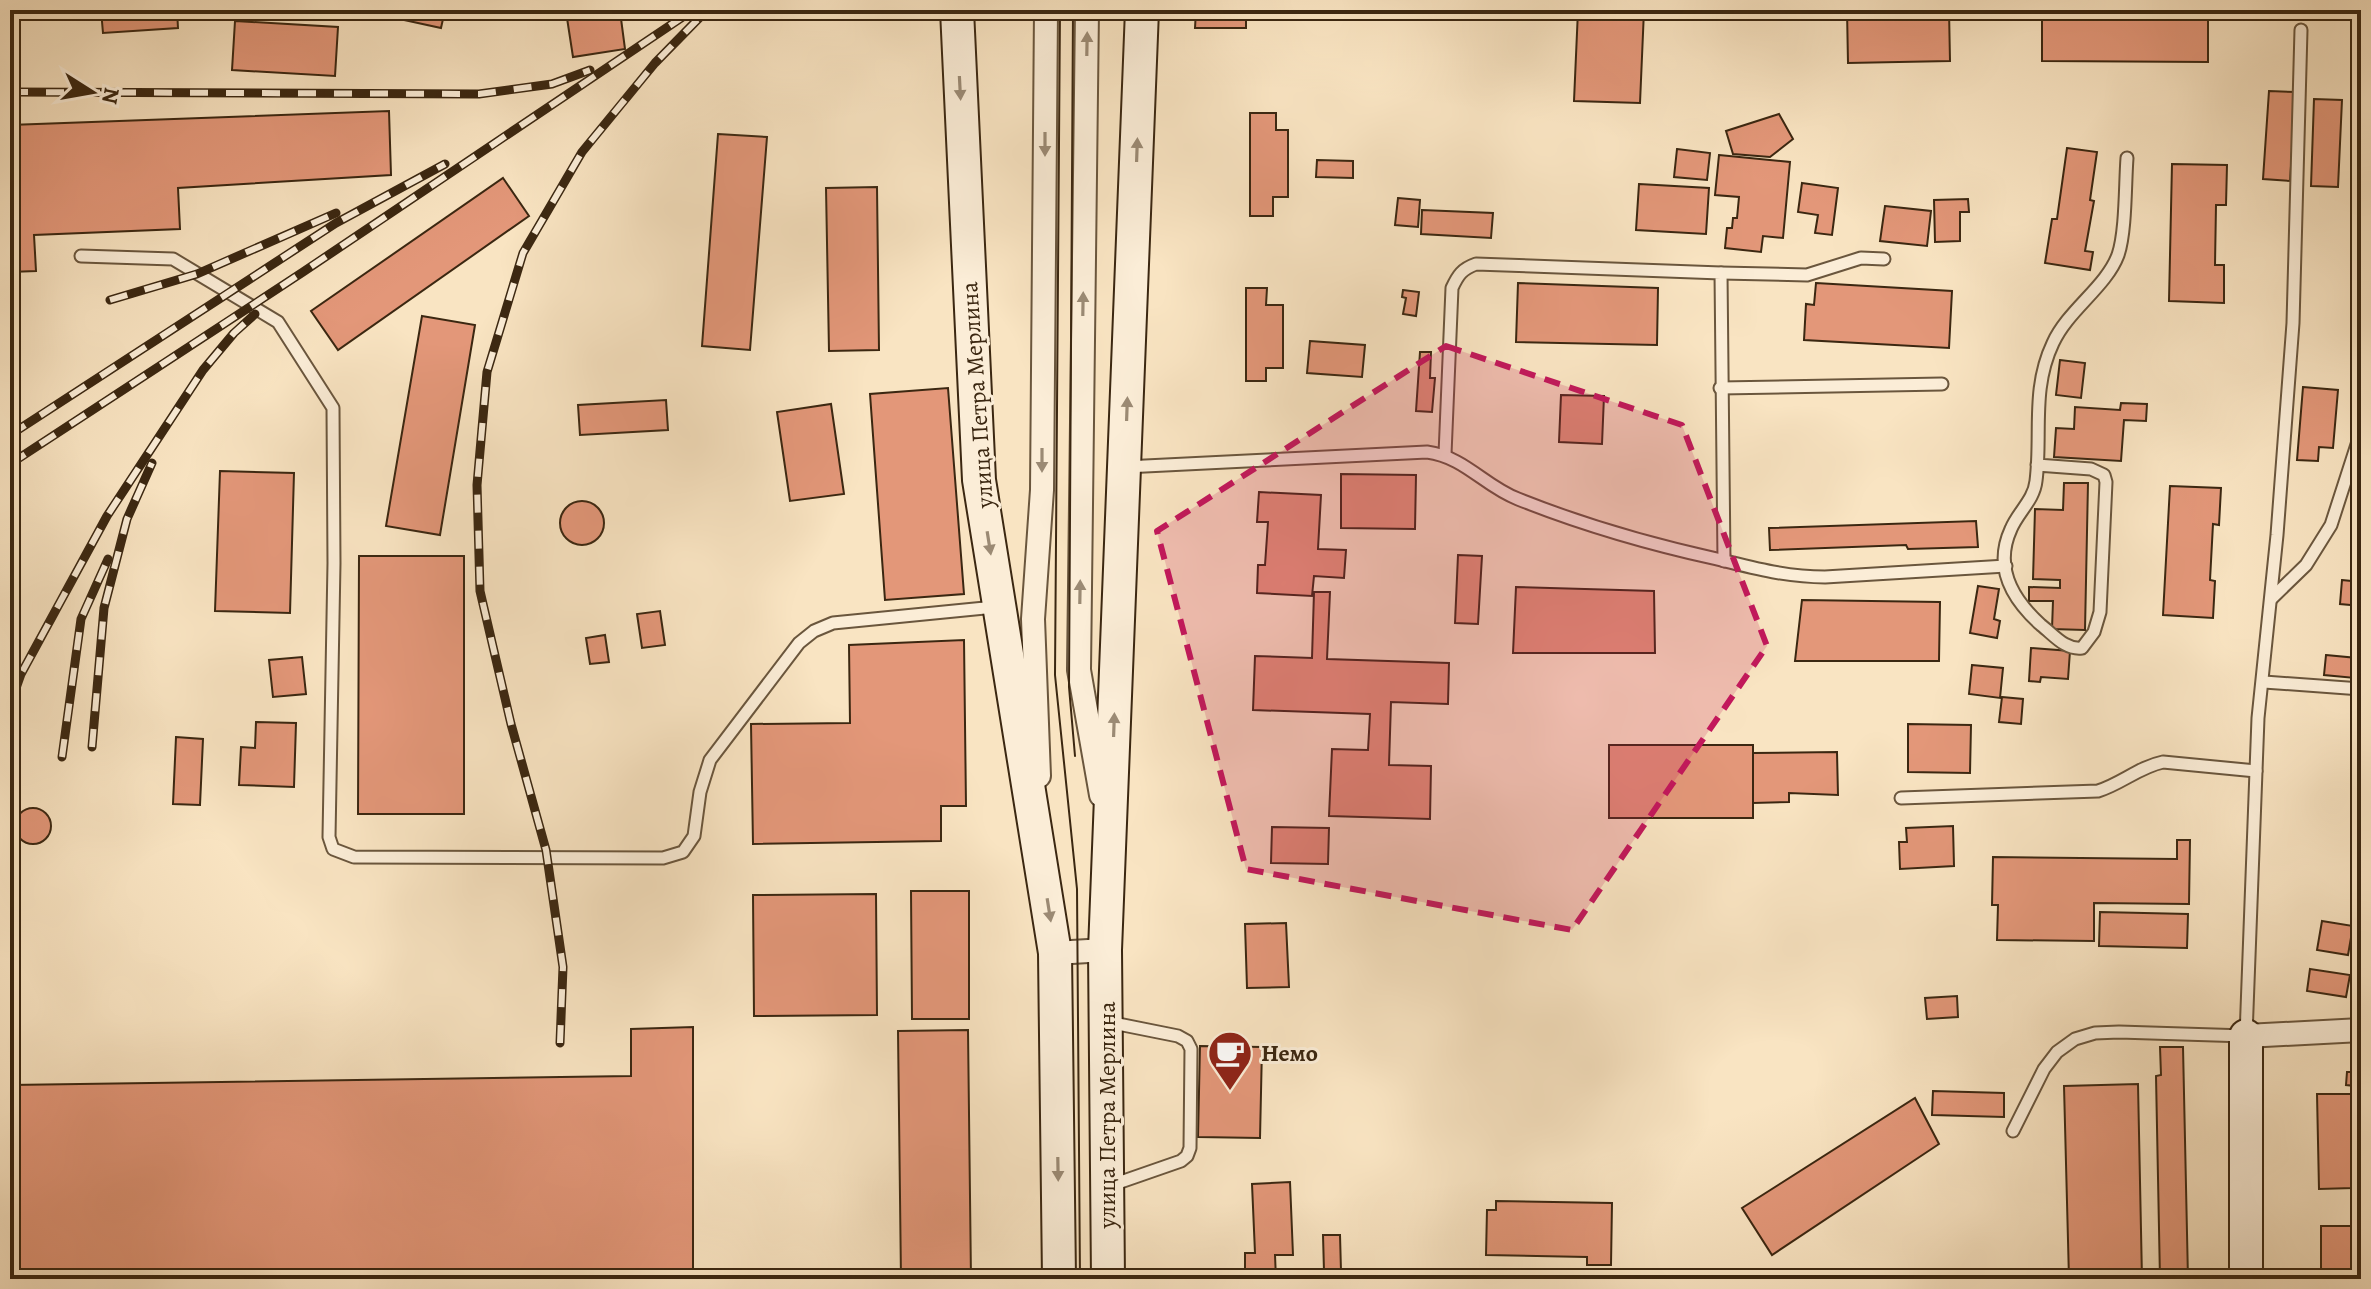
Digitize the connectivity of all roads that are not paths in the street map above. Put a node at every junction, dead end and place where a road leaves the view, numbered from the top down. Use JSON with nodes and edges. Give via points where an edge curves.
{"nodes":[{"id":1,"x":957,"y":10,"type":"edge"},
{"id":2,"x":1046,"y":10,"type":"edge"},
{"id":3,"x":1087,"y":10,"type":"edge"},
{"id":4,"x":1142,"y":10,"type":"edge"},
{"id":5,"x":2301,"y":30,"type":"dead end"},
{"id":6,"x":2127,"y":158,"type":"dead end"},
{"id":7,"x":81,"y":256,"type":"dead end"},
{"id":8,"x":1884,"y":259,"type":"dead end"},
{"id":9,"x":1721,"y":273,"type":"junction"},
{"id":10,"x":1942,"y":384,"type":"dead end"},
{"id":11,"x":1720,"y":388,"type":"junction"},
{"id":12,"x":2361,"y":432,"type":"edge"},
{"id":13,"x":1445,"y":454,"type":"junction"},
{"id":14,"x":2037,"y":465,"type":"junction"},
{"id":15,"x":1124,"y":467,"type":"junction"},
{"id":16,"x":1724,"y":561,"type":"junction"},
{"id":17,"x":2006,"y":566,"type":"junction"},
{"id":18,"x":2271,"y":599,"type":"junction"},
{"id":19,"x":1000,"y":607,"type":"junction"},
{"id":20,"x":2264,"y":682,"type":"junction"},
{"id":21,"x":2361,"y":689,"type":"edge"},
{"id":22,"x":2256,"y":771,"type":"junction"},
{"id":23,"x":1901,"y":798,"type":"dead end"},
{"id":24,"x":1110,"y":844,"type":"junction"},
{"id":25,"x":1043,"y":872,"type":"junction"},
{"id":26,"x":1105,"y":950,"type":"junction"},
{"id":27,"x":1055,"y":953,"type":"junction"},
{"id":28,"x":1106,"y":1022,"type":"junction"},
{"id":29,"x":2361,"y":1030,"type":"edge"},
{"id":30,"x":2246,"y":1036,"type":"junction"},
{"id":31,"x":2013,"y":1131,"type":"dead end"},
{"id":32,"x":1107,"y":1187,"type":"junction"},
{"id":33,"x":1059,"y":1279,"type":"edge"},
{"id":34,"x":1108,"y":1279,"type":"edge"},
{"id":35,"x":2246,"y":1279,"type":"edge"}],
"edges":[{"from":1,"to":19,"type":"main road","name":"улица Петра Мерлина","one_way":true,"via":[[979,480]]},
{"from":2,"to":25,"type":"street","name":"улица Петра Мерлина","one_way":true,"via":[[1042,490],[1033,619]]},
{"from":24,"to":3,"type":"street","name":"улица Петра Мерлина","one_way":true,"via":[[1079,670]]},
{"from":15,"to":4,"type":"main road","name":"улица Петра Мерлина","one_way":true},
{"from":5,"to":18,"type":"lane","via":[[2293,323]]},
{"from":6,"to":14,"type":"lane","via":[[2119,251],[2063,325],[2048,355],[2036,425]]},
{"from":7,"to":19,"type":"lane","via":[[173,259],[252,306],[278,322],[333,408],[333,849],[354,857],[663,858],[683,852],[694,836],[710,760],[799,643],[814,631],[833,623]]},
{"from":8,"to":9,"type":"lane","via":[[1861,258],[1807,275]]},
{"from":9,"to":11,"type":"lane"},
{"from":9,"to":13,"type":"lane","via":[[1476,264],[1465,268],[1452,288]]},
{"from":10,"to":11,"type":"lane"},
{"from":11,"to":16,"type":"lane"},
{"from":12,"to":18,"type":"lane","via":[[2331,525],[2306,565]]},
{"from":13,"to":15,"type":"lane"},
{"from":13,"to":16,"type":"lane","via":[[1520,500],[1641,542]]},
{"from":14,"to":17,"type":"lane","via":[[2035,489],[2010,530]]},
{"from":14,"to":17,"type":"lane","via":[[2091,469],[2106,482],[2100,612],[2082,648],[2062,643],[2025,611],[2009,587]]},
{"from":24,"to":15,"type":"main road","name":"улица Петра Мерлина","one_way":true},
{"from":16,"to":17,"type":"lane","via":[[1797,577]]},
{"from":18,"to":20,"type":"lane"},
{"from":19,"to":25,"type":"main road","name":"улица Петра Мерлина"},
{"from":20,"to":21,"type":"lane"},
{"from":20,"to":22,"type":"lane"},
{"from":22,"to":23,"type":"lane","via":[[2163,762],[2098,791]]},
{"from":22,"to":30,"type":"lane"},
{"from":24,"to":26,"type":"main road","name":"улица Петра Мерлина"},
{"from":25,"to":27,"type":"main road","name":"улица Петра Мерлина","one_way":true},
{"from":26,"to":27,"type":"street"},
{"from":26,"to":28,"type":"main road","name":"улица Петра Мерлина"},
{"from":27,"to":33,"type":"main road","name":"улица Петра Мерлина","one_way":true},
{"from":28,"to":32,"type":"main road","name":"улица Петра Мерлина"},
{"from":28,"to":32,"type":"lane","via":[[1178,1036],[1191,1049],[1187,1156]]},
{"from":29,"to":30,"type":"street"},
{"from":30,"to":31,"type":"lane","via":[[2119,1032],[2075,1039],[2044,1069]]},
{"from":30,"to":35,"type":"main road"},
{"from":32,"to":34,"type":"main road","name":"улица Петра Мерлина"}]}
